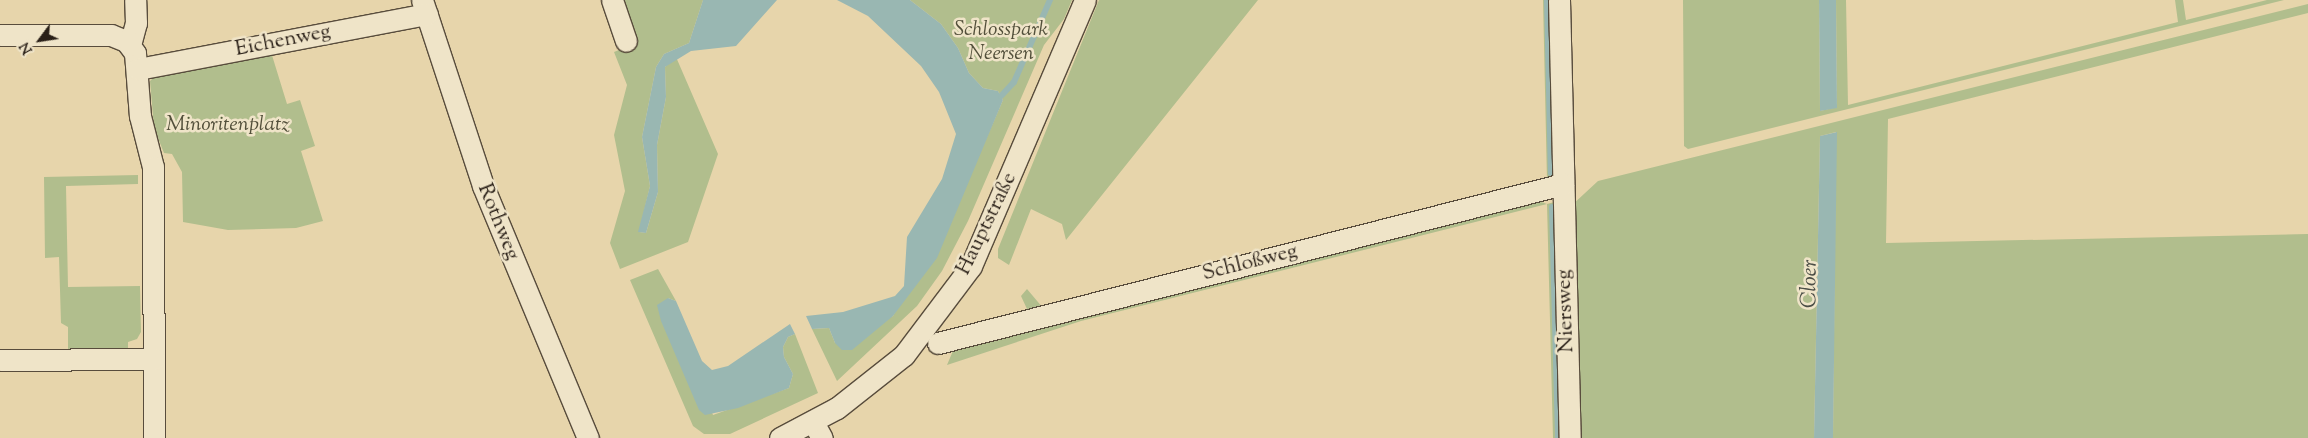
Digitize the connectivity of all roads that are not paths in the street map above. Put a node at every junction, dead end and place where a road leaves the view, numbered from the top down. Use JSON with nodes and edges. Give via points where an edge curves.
{"nodes":[{"id":1,"x":135,"y":0,"type":"edge"},
{"id":2,"x":612,"y":0,"type":"edge"},
{"id":3,"x":1085,"y":0,"type":"edge"},
{"id":4,"x":1559,"y":0,"type":"edge"},
{"id":5,"x":425,"y":7,"type":"edge"},
{"id":6,"x":0,"y":35,"type":"edge"},
{"id":7,"x":626,"y":40,"type":"dead end"},
{"id":8,"x":135,"y":57,"type":"junction"},
{"id":9,"x":1563,"y":184,"type":"junction"},
{"id":10,"x":938,"y":343,"type":"dead end"},
{"id":11,"x":154,"y":359,"type":"junction"},
{"id":12,"x":0,"y":360,"type":"edge"},
{"id":13,"x":818,"y":430,"type":"edge"},
{"id":14,"x":154,"y":438,"type":"edge"},
{"id":15,"x":588,"y":438,"type":"edge"},
{"id":16,"x":780,"y":438,"type":"edge"},
{"id":17,"x":1570,"y":438,"type":"edge"}],
"edges":[{"from":1,"to":8,"type":"street"},
{"from":2,"to":7,"type":"street"},
{"from":3,"to":13,"type":"street","name":"Hauptstraße","via":[[970,266],[904,355],[837,408]]},
{"from":4,"to":9,"type":"street","name":"Niersweg"},
{"from":5,"to":8,"type":"street","name":"Eichenweg"},
{"from":5,"to":15,"type":"street","name":"Rothweg","via":[[483,186]]},
{"from":6,"to":8,"type":"street","via":[[111,35]]},
{"from":8,"to":11,"type":"street","via":[[140,116],[153,167]]},
{"from":9,"to":10,"type":"street","name":"Schloßweg"},
{"from":9,"to":17,"type":"street","name":"Niersweg"},
{"from":11,"to":12,"type":"street"},
{"from":11,"to":14,"type":"street"},
{"from":13,"to":16,"type":"street","name":"Hauptstraße"}]}
